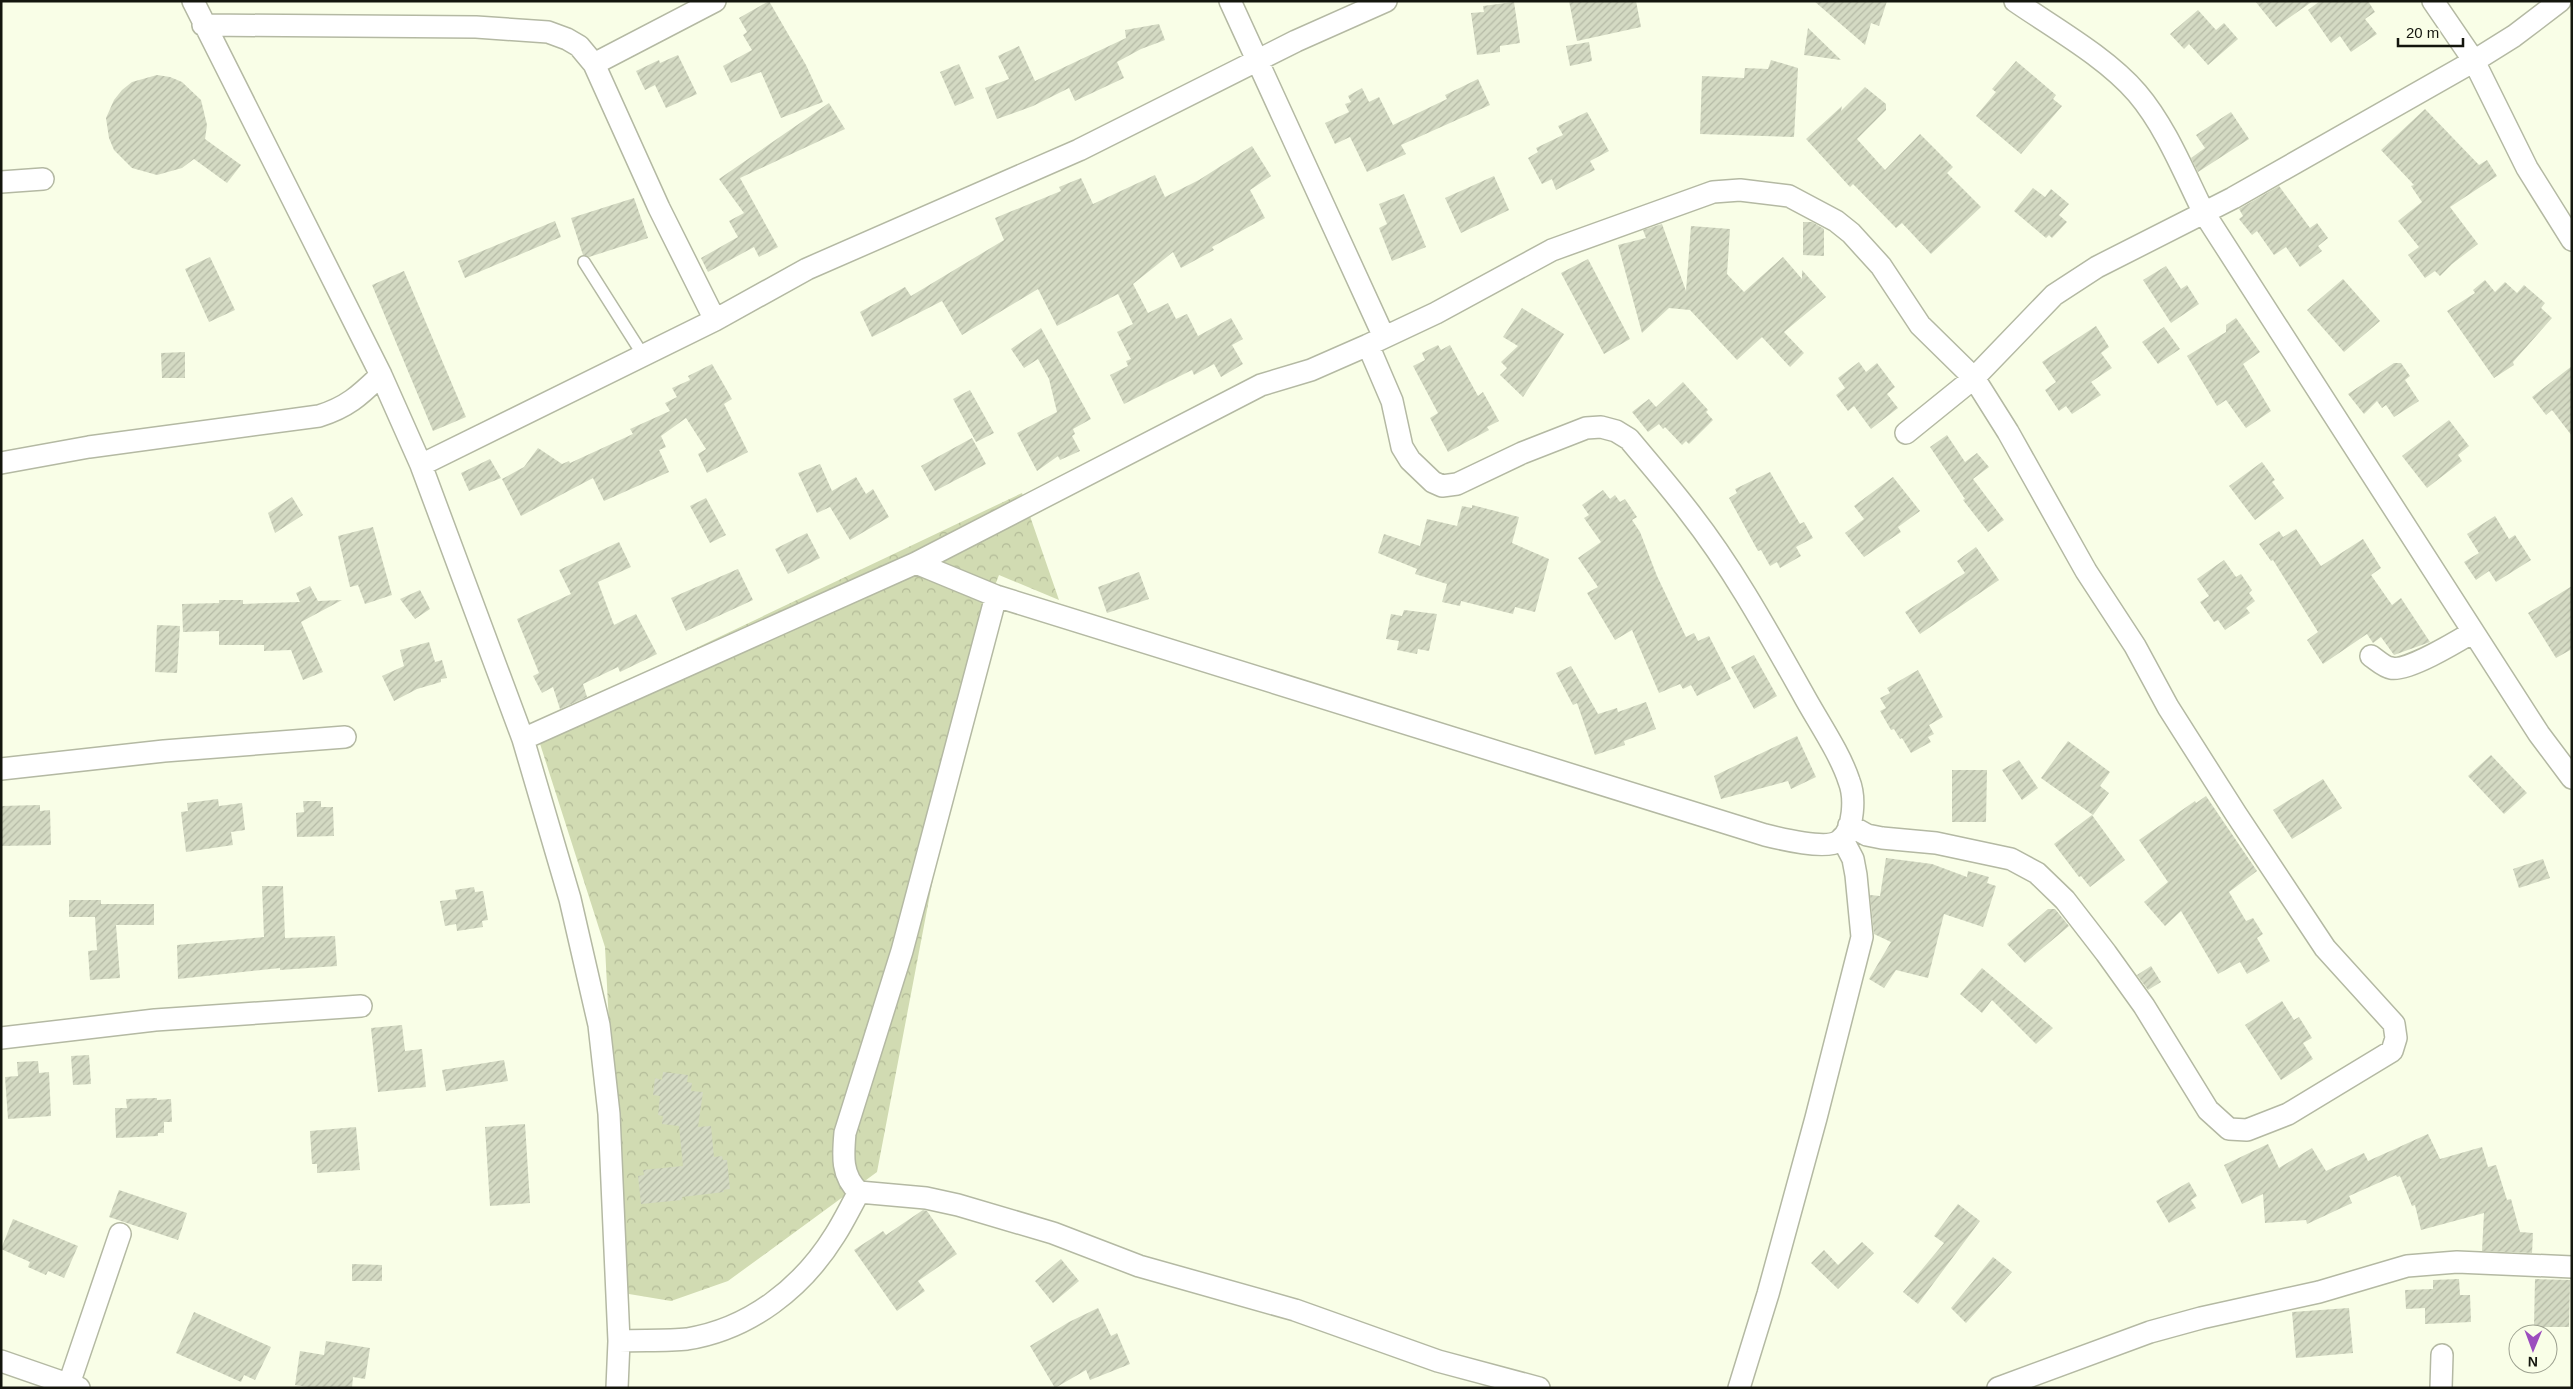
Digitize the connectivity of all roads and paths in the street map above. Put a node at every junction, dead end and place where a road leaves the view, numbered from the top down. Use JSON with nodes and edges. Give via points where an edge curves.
{"nodes":[{"id":1,"x":193,"y":1,"type":"edge"},
{"id":2,"x":715,"y":1,"type":"edge"},
{"id":3,"x":1230,"y":1,"type":"edge"},
{"id":4,"x":1386,"y":1,"type":"edge"},
{"id":5,"x":2015,"y":1,"type":"edge"},
{"id":6,"x":2433,"y":1,"type":"edge"},
{"id":7,"x":2560,"y":1,"type":"edge"},
{"id":8,"x":203,"y":25,"type":"junction"},
{"id":9,"x":2474,"y":61,"type":"junction"},
{"id":10,"x":1257,"y":62,"type":"junction"},
{"id":11,"x":594,"y":64,"type":"junction"},
{"id":12,"x":43,"y":179,"type":"dead end"},
{"id":13,"x":1,"y":182,"type":"edge"},
{"id":14,"x":2204,"y":213,"type":"junction"},
{"id":15,"x":2572,"y":240,"type":"edge"},
{"id":16,"x":584,"y":262,"type":"dead end"},
{"id":17,"x":715,"y":320,"type":"junction"},
{"id":18,"x":1376,"y":341,"type":"junction"},
{"id":19,"x":643,"y":355,"type":"junction"},
{"id":20,"x":381,"y":375,"type":"junction"},
{"id":21,"x":1974,"y":378,"type":"junction"},
{"id":22,"x":1906,"y":433,"type":"dead end"},
{"id":23,"x":1,"y":464,"type":"edge"},
{"id":24,"x":421,"y":466,"type":"junction"},
{"id":25,"x":916,"y":564,"type":"junction"},
{"id":26,"x":996,"y":596,"type":"junction"},
{"id":27,"x":2473,"y":632,"type":"junction"},
{"id":28,"x":2370,"y":656,"type":"dead end"},
{"id":29,"x":345,"y":737,"type":"dead end"},
{"id":30,"x":523,"y":739,"type":"junction"},
{"id":31,"x":1,"y":769,"type":"edge"},
{"id":32,"x":2572,"y":778,"type":"edge"},
{"id":33,"x":1846,"y":832,"type":"junction"},
{"id":34,"x":361,"y":1006,"type":"dead end"},
{"id":35,"x":1,"y":1038,"type":"edge"},
{"id":36,"x":859,"y":1192,"type":"junction"},
{"id":37,"x":120,"y":1234,"type":"dead end"},
{"id":38,"x":2572,"y":1267,"type":"edge"},
{"id":39,"x":619,"y":1341,"type":"junction"},
{"id":40,"x":2442,"y":1355,"type":"dead end"},
{"id":41,"x":1,"y":1361,"type":"edge"},
{"id":42,"x":74,"y":1386,"type":"edge"},
{"id":43,"x":617,"y":1388,"type":"edge"},
{"id":44,"x":1539,"y":1388,"type":"edge"},
{"id":45,"x":1739,"y":1388,"type":"edge"},
{"id":46,"x":1998,"y":1388,"type":"edge"},
{"id":47,"x":2441,"y":1388,"type":"edge"}],
"edges":[{"from":1,"to":8,"type":"street"},
{"from":2,"to":11,"type":"street"},
{"from":3,"to":10,"type":"street"},
{"from":4,"to":10,"type":"street"},
{"from":5,"to":14,"type":"street","via":[[2106,64],[2137,93],[2172,149]]},
{"from":6,"to":9,"type":"street"},
{"from":7,"to":9,"type":"street"},
{"from":8,"to":11,"type":"street","via":[[476,27],[548,32],[579,46]]},
{"from":8,"to":20,"type":"street"},
{"from":9,"to":14,"type":"street"},
{"from":9,"to":15,"type":"street","via":[[2528,168]]},
{"from":10,"to":17,"type":"street","via":[[1096,143],[807,269]]},
{"from":10,"to":18,"type":"street"},
{"from":11,"to":17,"type":"street","via":[[659,208]]},
{"from":12,"to":13,"type":"street"},
{"from":14,"to":21,"type":"street","via":[[2097,267],[2054,295]]},
{"from":14,"to":27,"type":"street"},
{"from":16,"to":19,"type":"lane"},
{"from":17,"to":19,"type":"street"},
{"from":18,"to":21,"type":"street","via":[[1436,313],[1552,250],[1713,192],[1774,192],[1812,207],[1851,233],[1881,266],[1920,325]]},
{"from":18,"to":25,"type":"street","via":[[1311,370],[1261,385]]},
{"from":18,"to":33,"type":"street","via":[[1402,447],[1410,460],[1433,482],[1442,486],[1457,484],[1522,453],[1586,428],[1601,427],[1629,439],[1690,512],[1757,612],[1849,780],[1853,806]]},
{"from":19,"to":24,"type":"street"},
{"from":20,"to":23,"type":"street","via":[[352,402],[319,416],[89,447]]},
{"from":20,"to":24,"type":"street"},
{"from":21,"to":22,"type":"street"},
{"from":21,"to":33,"type":"street","via":[[2086,571],[2236,814],[2325,948],[2394,1024],[2396,1038],[2392,1051],[2288,1114],[2247,1130],[2229,1129],[2208,1110],[2144,1006],[2106,953],[2065,900],[2038,873],[2011,858],[1936,843]]},
{"from":24,"to":30,"type":"street"},
{"from":25,"to":26,"type":"street"},
{"from":25,"to":30,"type":"street"},
{"from":26,"to":33,"type":"street","via":[[1765,835],[1822,844],[1838,842]]},
{"from":26,"to":36,"type":"street","via":[[902,951],[845,1133],[847,1179]]},
{"from":27,"to":28,"type":"street","via":[[2440,651],[2399,668],[2390,668]]},
{"from":27,"to":32,"type":"street","via":[[2539,734]]},
{"from":29,"to":31,"type":"street","via":[[164,751]]},
{"from":30,"to":39,"type":"street","via":[[570,899],[599,1025],[609,1114]]},
{"from":33,"to":45,"type":"street","via":[[1856,875],[1862,937],[1768,1294]]},
{"from":34,"to":35,"type":"street","via":[[155,1020]]},
{"from":36,"to":39,"type":"street","via":[[814,1264],[794,1287],[756,1314],[734,1325],[686,1339]]},
{"from":36,"to":44,"type":"street","via":[[926,1198],[1052,1233],[1139,1266],[1295,1310],[1438,1361]]},
{"from":37,"to":42,"type":"street"},
{"from":38,"to":46,"type":"street","via":[[2457,1262],[2407,1266],[2320,1292],[2150,1332]]},
{"from":39,"to":43,"type":"street"},
{"from":40,"to":47,"type":"street"},
{"from":41,"to":42,"type":"street"}]}
